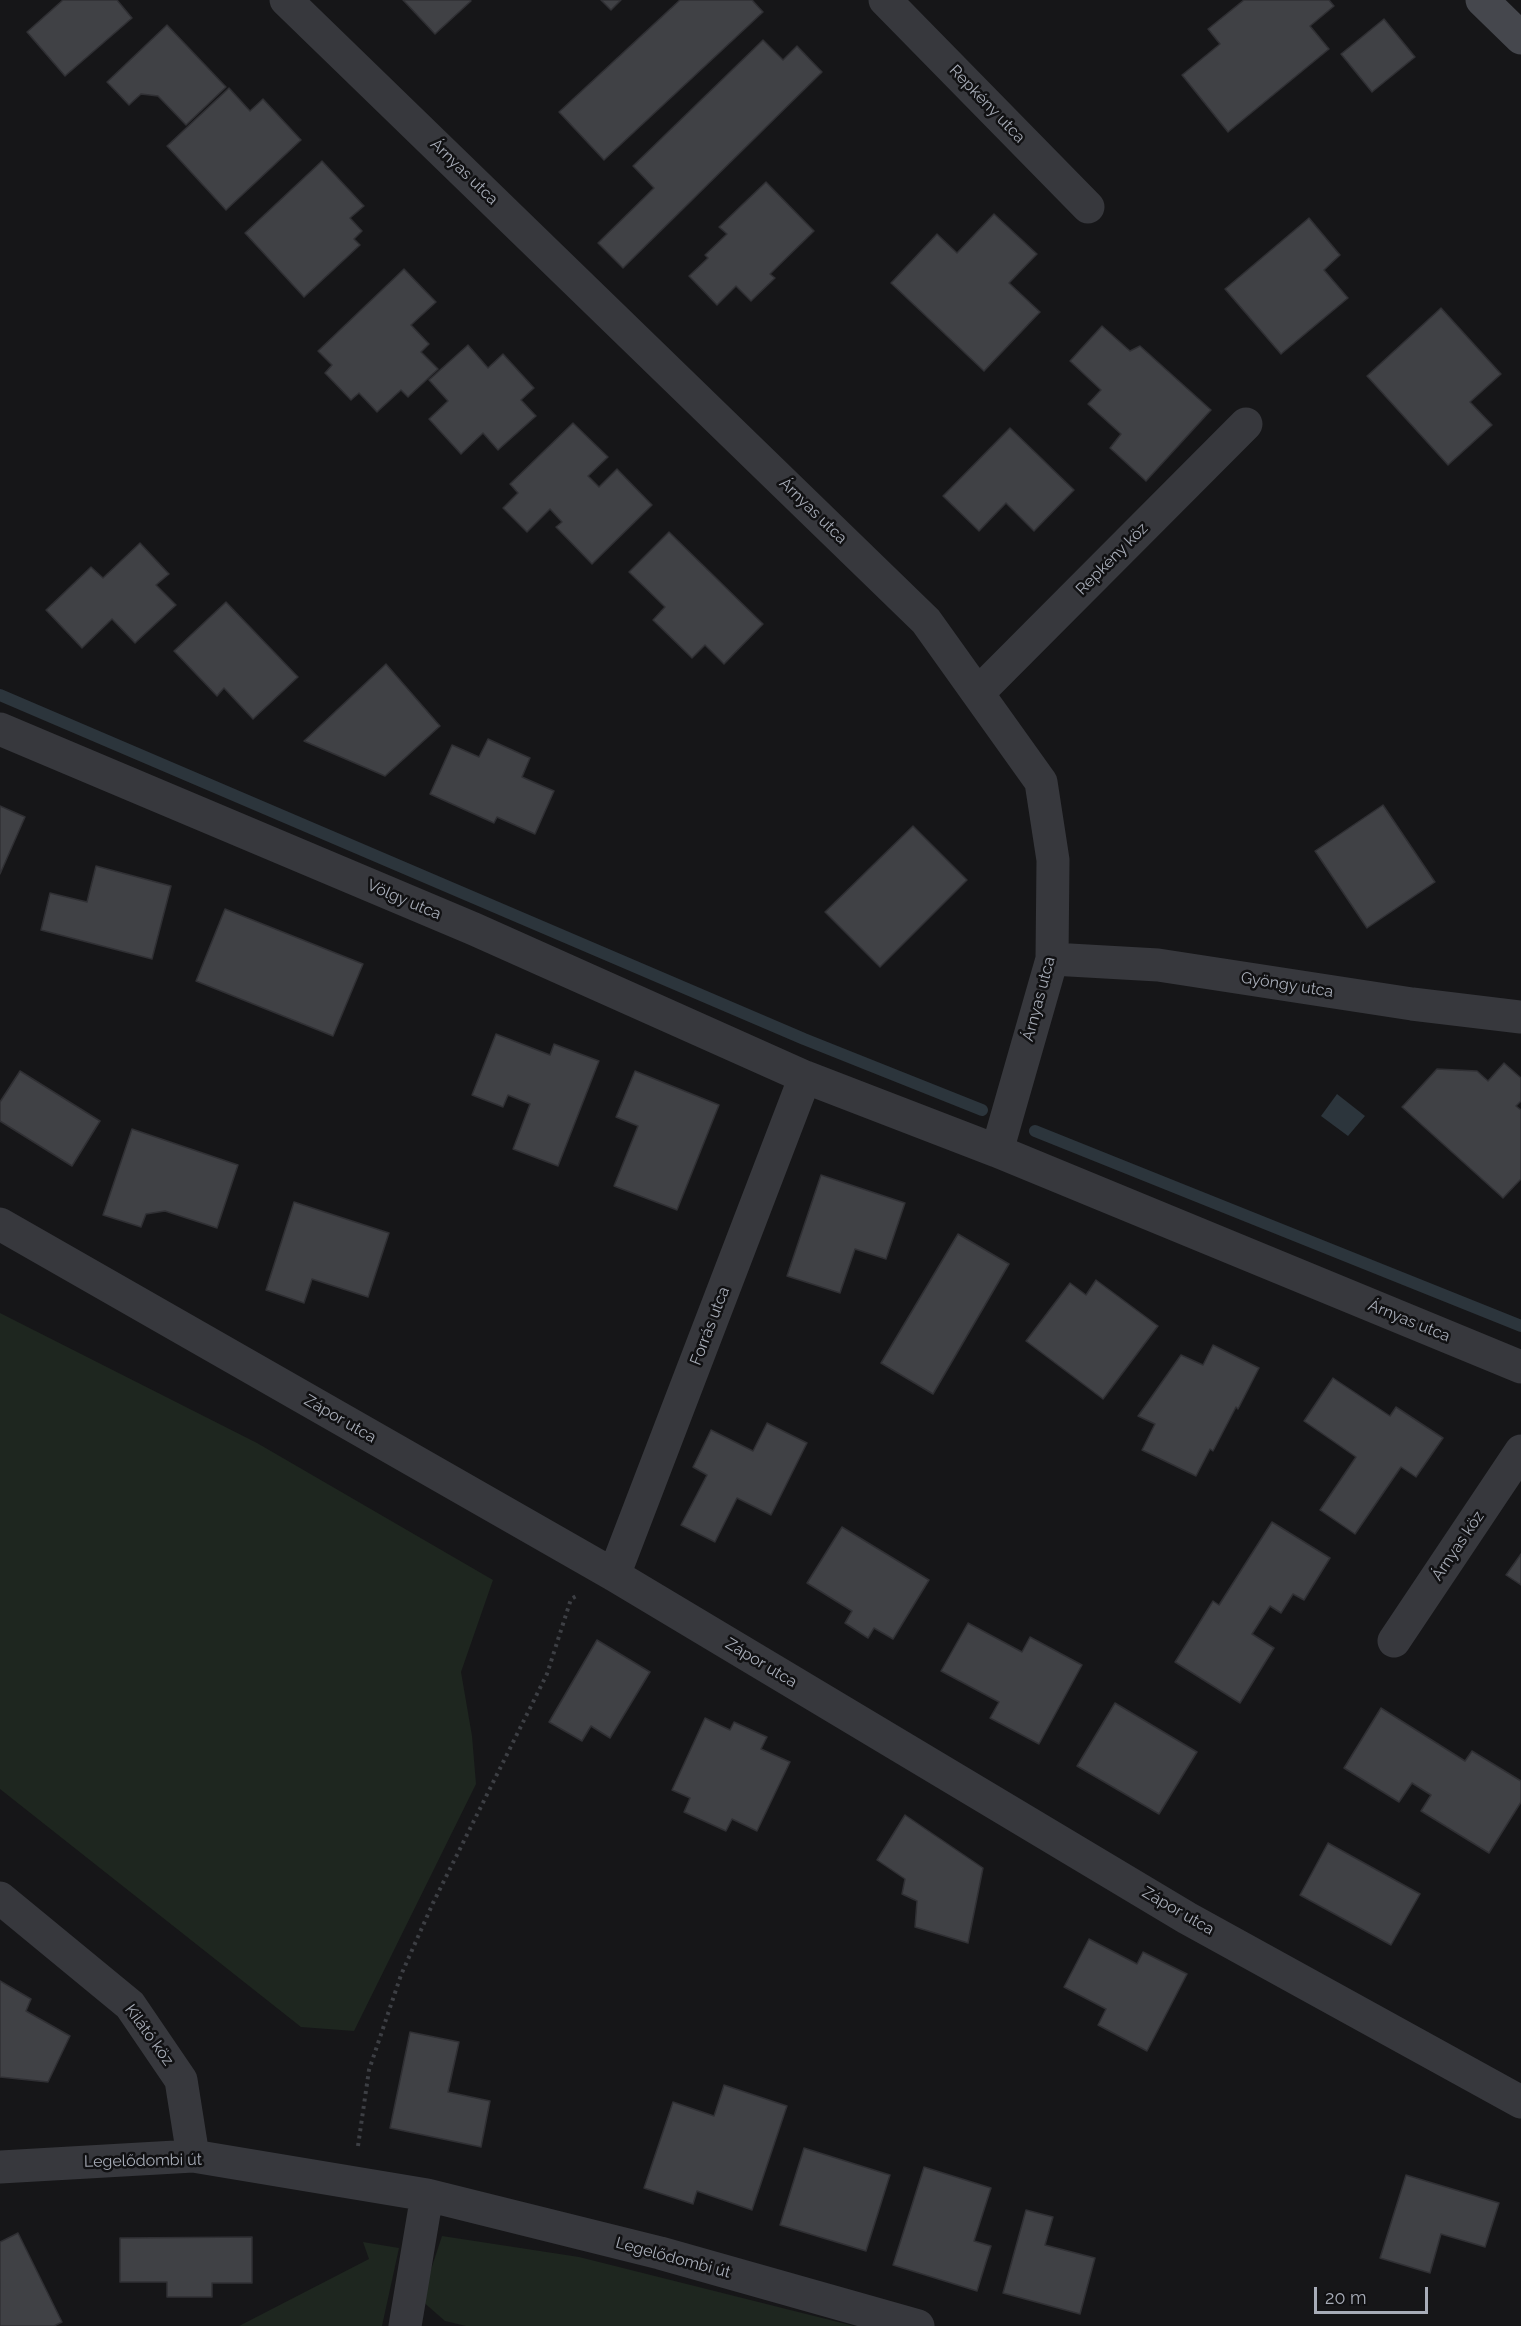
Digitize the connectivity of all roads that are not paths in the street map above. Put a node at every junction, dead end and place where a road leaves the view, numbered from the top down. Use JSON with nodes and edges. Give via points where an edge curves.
{"nodes":[{"id":1,"x":286,"y":0,"type":"edge"},
{"id":2,"x":885,"y":0,"type":"edge"},
{"id":3,"x":1482,"y":0,"type":"edge"},
{"id":4,"x":1521,"y":38,"type":"edge"},
{"id":5,"x":1088,"y":207,"type":"dead end"},
{"id":6,"x":1246,"y":424,"type":"dead end"},
{"id":7,"x":978,"y":693,"type":"junction"},
{"id":8,"x":0,"y":729,"type":"edge"},
{"id":9,"x":1052,"y":959,"type":"junction"},
{"id":10,"x":1521,"y":1017,"type":"edge"},
{"id":11,"x":805,"y":1077,"type":"junction"},
{"id":12,"x":997,"y":1151,"type":"junction"},
{"id":13,"x":0,"y":1224,"type":"edge"},
{"id":14,"x":1521,"y":1367,"type":"edge"},
{"id":15,"x":1521,"y":1451,"type":"edge"},
{"id":16,"x":614,"y":1575,"type":"junction"},
{"id":17,"x":1395,"y":1641,"type":"dead end"},
{"id":18,"x":0,"y":1898,"type":"edge"},
{"id":19,"x":1521,"y":2102,"type":"edge"},
{"id":20,"x":193,"y":2156,"type":"junction"},
{"id":21,"x":0,"y":2167,"type":"edge"},
{"id":22,"x":428,"y":2195,"type":"junction"},
{"id":23,"x":405,"y":2326,"type":"edge"},
{"id":24,"x":918,"y":2326,"type":"edge"}],
"edges":[{"from":1,"to":7,"type":"street","name":"Árnyas utca","via":[[926,621]]},
{"from":2,"to":5,"type":"street","name":"Repkény utca"},
{"from":3,"to":4,"type":"main road"},
{"from":6,"to":7,"type":"street","name":"Repkény köz"},
{"from":7,"to":9,"type":"street","name":"Árnyas utca","via":[[1041,782],[1053,860]]},
{"from":8,"to":11,"type":"street","name":"Völgy utca","via":[[474,929]]},
{"from":9,"to":10,"type":"street","name":"Gyöngy utca","via":[[1158,965]]},
{"from":9,"to":12,"type":"street","name":"Árnyas utca"},
{"from":11,"to":12,"type":"street","name":"Árnyas utca"},
{"from":11,"to":16,"type":"street","name":"Forrás utca"},
{"from":12,"to":14,"type":"street","name":"Árnyas utca"},
{"from":13,"to":16,"type":"street","name":"Zápor utca"},
{"from":15,"to":17,"type":"street","name":"Árnyas köz"},
{"from":16,"to":19,"type":"street","name":"Zápor utca","via":[[1187,1918]]},
{"from":18,"to":20,"type":"street","name":"Kilátó köz","via":[[130,2005],[181,2080]]},
{"from":20,"to":21,"type":"street","name":"Legelődombi út"},
{"from":20,"to":22,"type":"street","name":"Legelődombi út"},
{"from":22,"to":23,"type":"street"},
{"from":22,"to":24,"type":"street","name":"Legelődombi út","via":[[660,2253]]}]}
